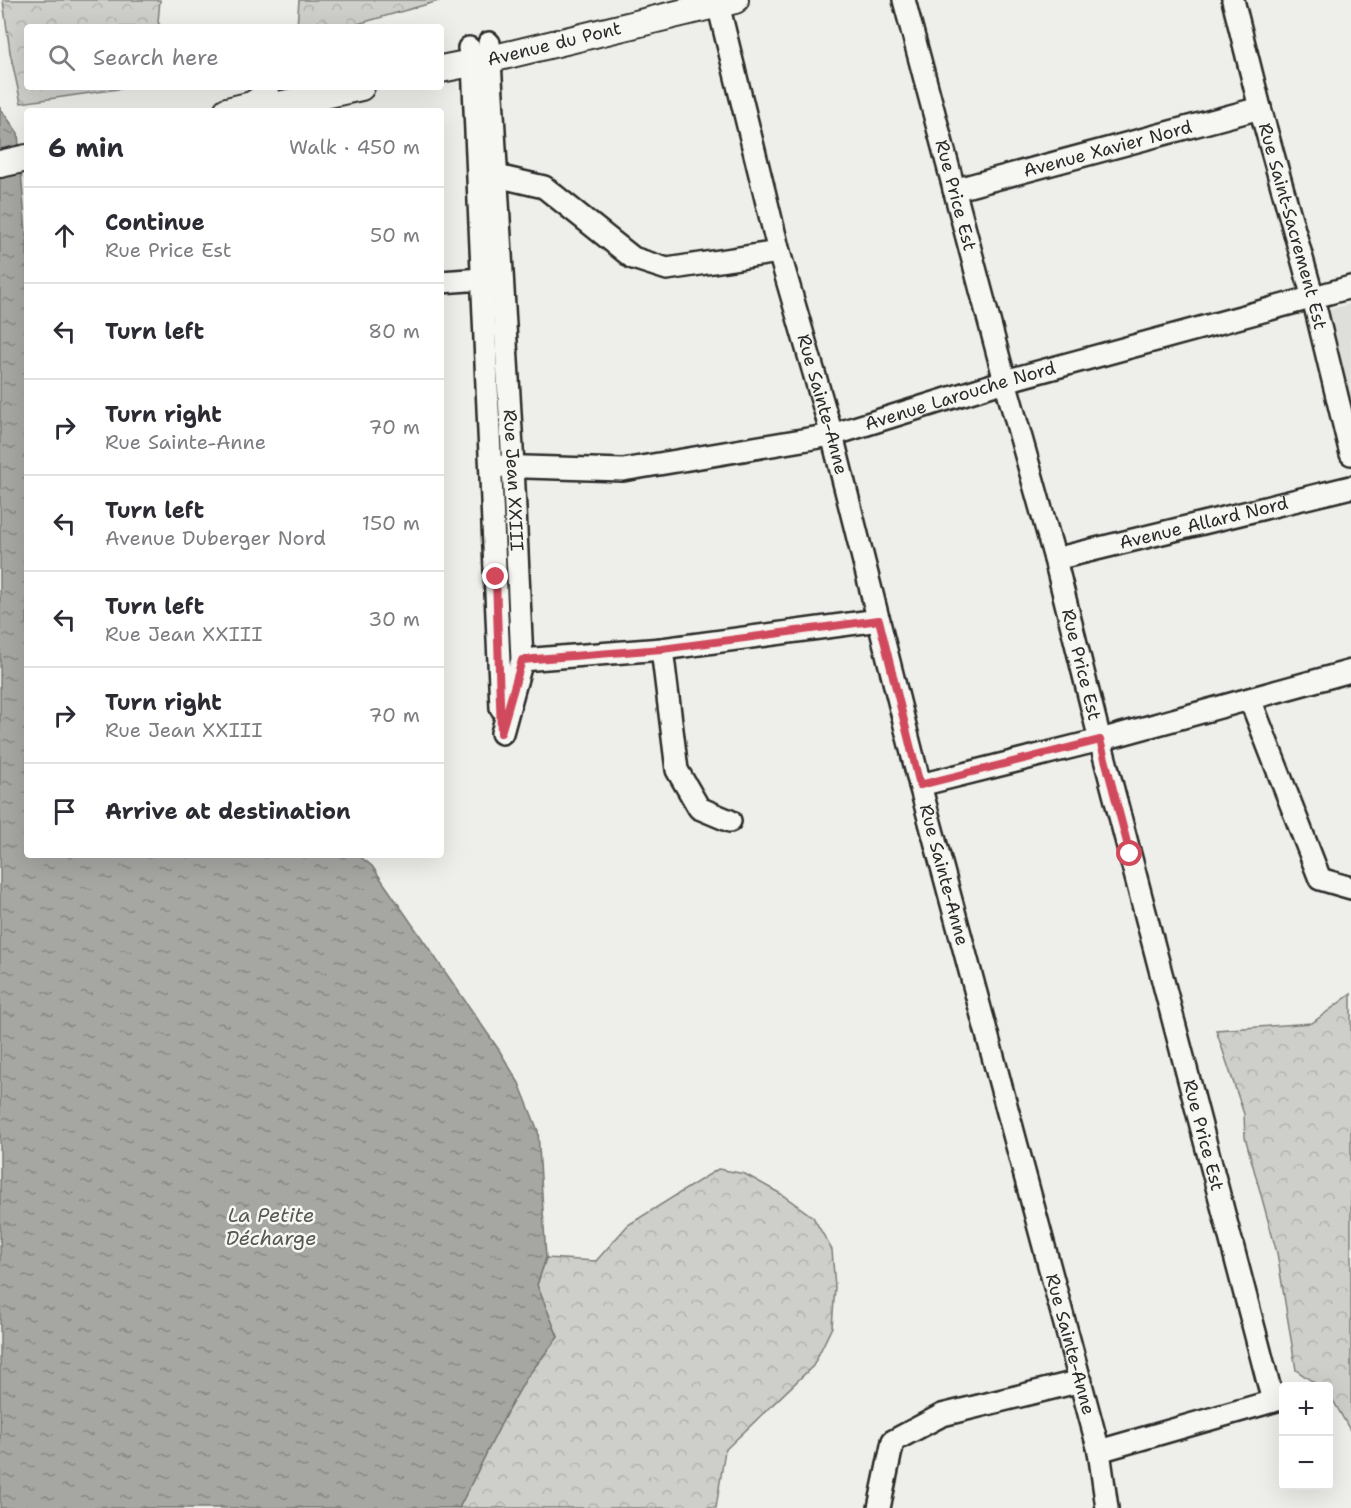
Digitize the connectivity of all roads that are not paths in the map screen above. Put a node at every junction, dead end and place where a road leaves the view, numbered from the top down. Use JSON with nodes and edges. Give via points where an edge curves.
{"nodes":[{"id":1,"x":676,"y":0,"type":"edge"},
{"id":2,"x":904,"y":0,"type":"edge"},
{"id":3,"x":1233,"y":0,"type":"edge"},
{"id":4,"x":723,"y":1,"type":"edge"},
{"id":5,"x":480,"y":53,"type":"junction"},
{"id":6,"x":444,"y":54,"type":"edge"},
{"id":7,"x":444,"y":68,"type":"edge"},
{"id":8,"x":288,"y":90,"type":"edge"},
{"id":9,"x":347,"y":90,"type":"edge"},
{"id":10,"x":240,"y":108,"type":"edge"},
{"id":11,"x":1260,"y":108,"type":"junction"},
{"id":12,"x":24,"y":159,"type":"edge"},
{"id":13,"x":0,"y":164,"type":"edge"},
{"id":14,"x":497,"y":176,"type":"junction"},
{"id":15,"x":954,"y":190,"type":"junction"},
{"id":16,"x":779,"y":252,"type":"junction"},
{"id":17,"x":482,"y":279,"type":"junction"},
{"id":18,"x":444,"y":282,"type":"edge"},
{"id":19,"x":1351,"y":287,"type":"edge"},
{"id":20,"x":1313,"y":298,"type":"junction"},
{"id":21,"x":1005,"y":381,"type":"junction"},
{"id":22,"x":832,"y":435,"type":"junction"},
{"id":23,"x":1351,"y":454,"type":"edge"},
{"id":24,"x":491,"y":466,"type":"junction"},
{"id":25,"x":513,"y":466,"type":"junction"},
{"id":26,"x":1351,"y":487,"type":"edge"},
{"id":27,"x":1055,"y":560,"type":"junction"},
{"id":28,"x":879,"y":620,"type":"junction"},
{"id":29,"x":662,"y":649,"type":"junction"},
{"id":30,"x":522,"y":660,"type":"junction"},
{"id":31,"x":1351,"y":671,"type":"edge"},
{"id":32,"x":1250,"y":699,"type":"junction"},
{"id":33,"x":1100,"y":740,"type":"junction"},
{"id":34,"x":920,"y":785,"type":"junction"},
{"id":35,"x":730,"y":821,"type":"dead end"},
{"id":36,"x":1351,"y":888,"type":"edge"},
{"id":37,"x":1081,"y":1381,"type":"junction"},
{"id":38,"x":1278,"y":1400,"type":"edge"},
{"id":39,"x":1099,"y":1450,"type":"junction"},
{"id":40,"x":879,"y":1508,"type":"edge"},
{"id":41,"x":1107,"y":1508,"type":"edge"}],
"edges":[{"from":1,"to":5,"type":"main road","name":"Avenue du Pont"},
{"from":2,"to":15,"type":"street","name":"Rue Price Est"},
{"from":3,"to":11,"type":"street","name":"Rue Saint-Sacrement Est"},
{"from":4,"to":5,"type":"main road","name":"Avenue du Pont"},
{"from":4,"to":16,"type":"street","name":"Rue Sainte-Anne"},
{"from":5,"to":6,"type":"main road","name":"Avenue du Pont"},
{"from":5,"to":7,"type":"main road","name":"Avenue du Pont"},
{"from":5,"to":14,"type":"street","name":"Rue Jean XXIII"},
{"from":5,"to":17,"type":"street","name":"Rue Jean XXIII"},
{"from":8,"to":10,"type":"main road"},
{"from":9,"to":10,"type":"main road","via":[[270,107]]},
{"from":11,"to":15,"type":"street","name":"Avenue Xavier Nord"},
{"from":11,"to":20,"type":"street","name":"Rue Saint-Sacrement Est"},
{"from":12,"to":13,"type":"main road"},
{"from":14,"to":16,"type":"street","via":[[544,187],[633,258],[667,269]]},
{"from":14,"to":25,"type":"street","name":"Rue Jean XXIII"},
{"from":15,"to":21,"type":"street","name":"Rue Price Est"},
{"from":16,"to":22,"type":"street","name":"Rue Sainte-Anne"},
{"from":17,"to":18,"type":"street"},
{"from":17,"to":24,"type":"street","name":"Rue Jean XXIII"},
{"from":19,"to":20,"type":"street","name":"Avenue Larouche Nord"},
{"from":20,"to":21,"type":"street","name":"Avenue Larouche Nord"},
{"from":20,"to":23,"type":"street","name":"Rue Saint-Sacrement Est"},
{"from":21,"to":22,"type":"street","name":"Avenue Larouche Nord"},
{"from":21,"to":27,"type":"street","name":"Rue Price Est"},
{"from":22,"to":25,"type":"street","name":"Avenue Larouche Nord","via":[[623,470]]},
{"from":22,"to":28,"type":"street","name":"Rue Sainte-Anne"},
{"from":24,"to":25,"type":"street","name":"Avenue Larouche Nord"},
{"from":24,"to":30,"type":"street","name":"Rue Jean XXIII","via":[[501,733]]},
{"from":25,"to":30,"type":"street","name":"Rue Jean XXIII"},
{"from":26,"to":27,"type":"street","name":"Avenue Allard Nord"},
{"from":27,"to":33,"type":"street","name":"Rue Price Est"},
{"from":28,"to":29,"type":"street"},
{"from":28,"to":34,"type":"street","name":"Rue Sainte-Anne"},
{"from":29,"to":30,"type":"street"},
{"from":29,"to":35,"type":"street","via":[[677,770],[699,808]]},
{"from":31,"to":32,"type":"street"},
{"from":32,"to":33,"type":"street"},
{"from":32,"to":36,"type":"street","via":[[1320,879]]},
{"from":33,"to":34,"type":"street"},
{"from":33,"to":38,"type":"street","name":"Rue Price Est"},
{"from":34,"to":37,"type":"street","name":"Rue Sainte-Anne"},
{"from":37,"to":39,"type":"street","name":"Rue Sainte-Anne"},
{"from":37,"to":40,"type":"street","via":[[942,1415],[893,1441]]},
{"from":38,"to":39,"type":"street"},
{"from":39,"to":41,"type":"street","name":"Rue Sainte-Anne"}]}
